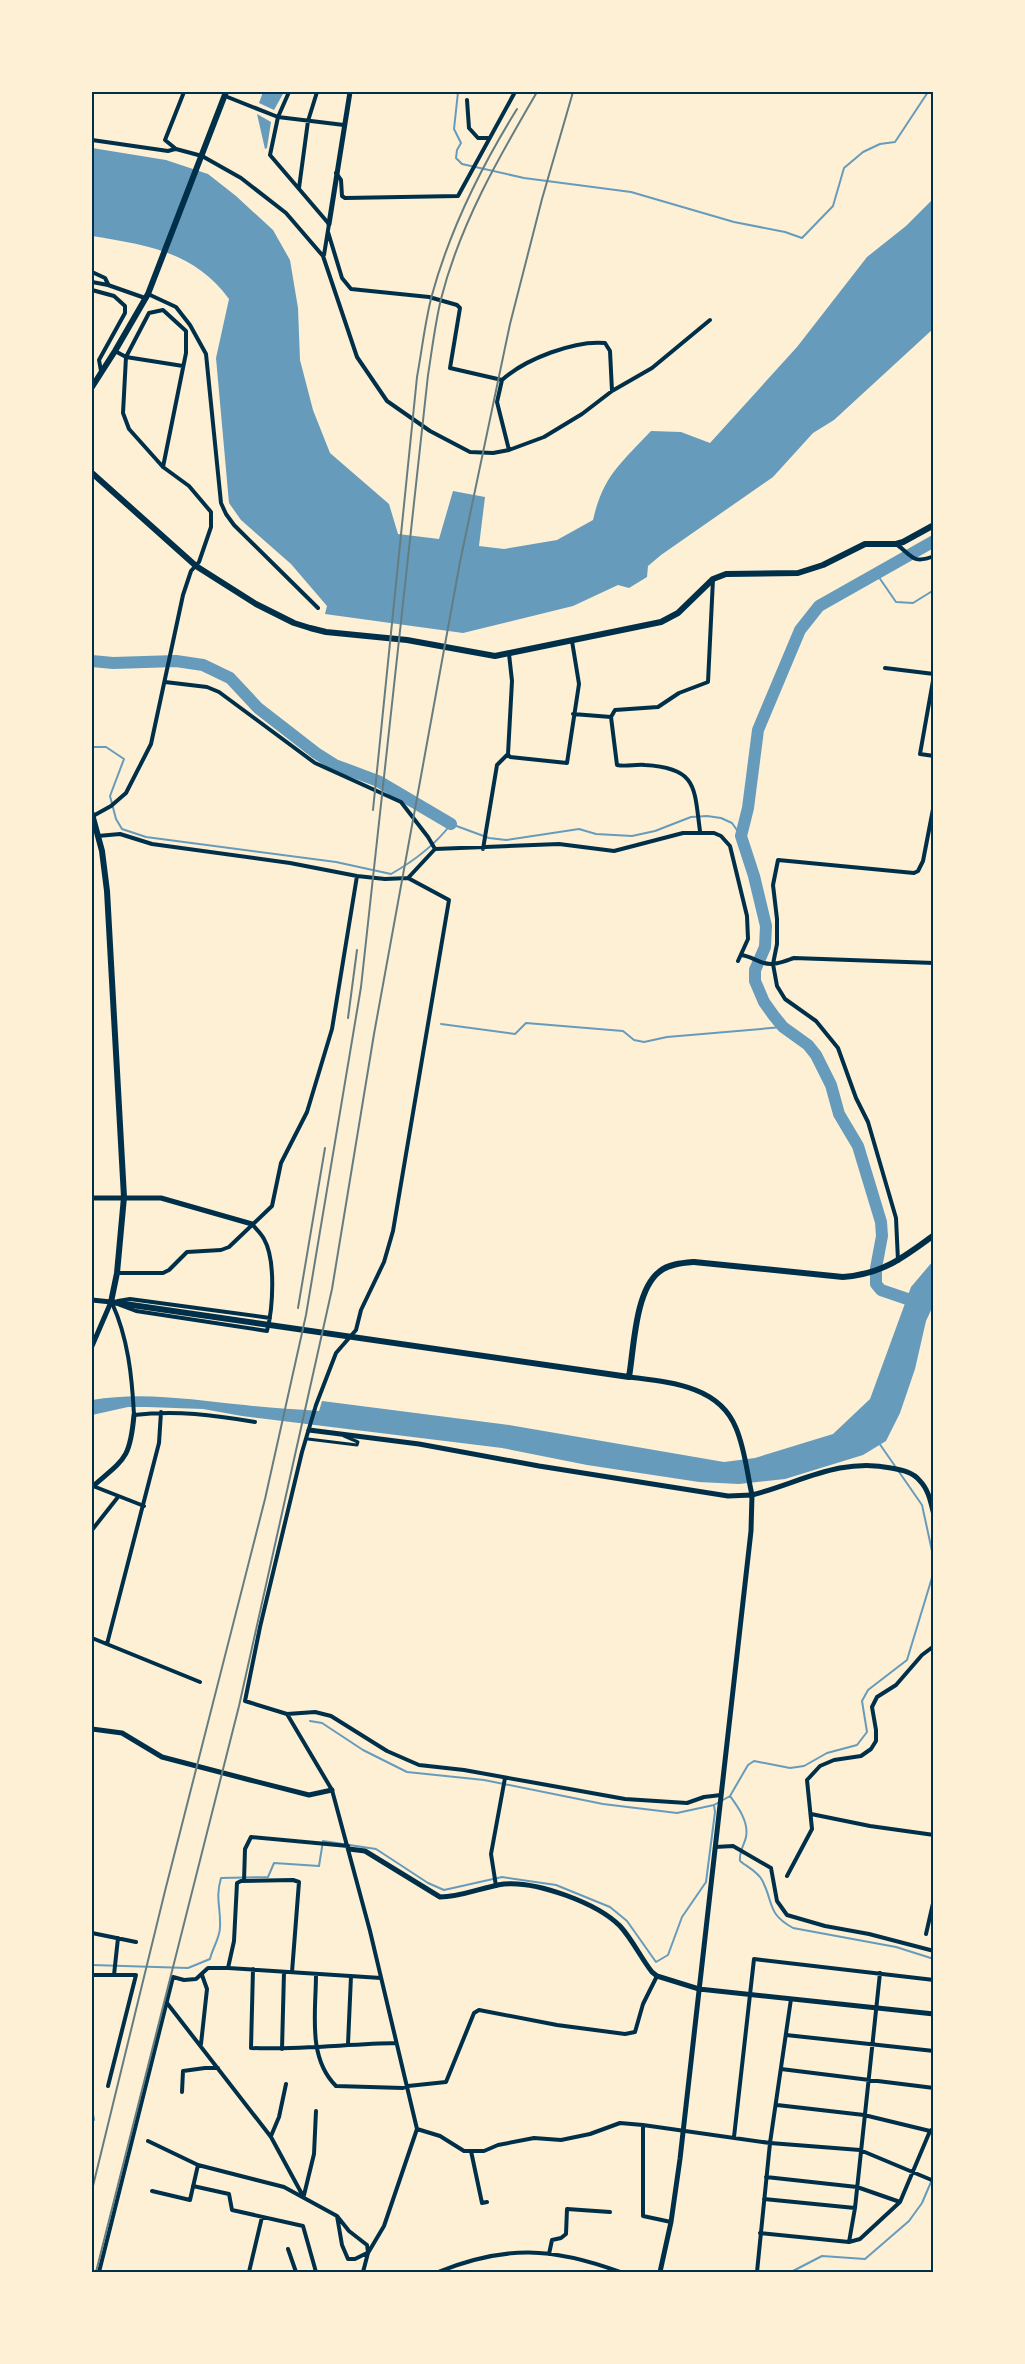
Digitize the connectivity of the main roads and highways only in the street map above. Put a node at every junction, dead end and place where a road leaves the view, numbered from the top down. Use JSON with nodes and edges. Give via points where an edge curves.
{"nodes":[{"id":1,"x":225,"y":94,"type":"edge"},
{"id":2,"x":92,"y":387,"type":"edge"},
{"id":3,"x":92,"y":474,"type":"edge"},
{"id":4,"x":933,"y":525,"type":"edge"},
{"id":5,"x":92,"y":815,"type":"edge"},
{"id":6,"x":933,"y":1235,"type":"edge"}],
"edges":[{"from":1,"to":2,"type":"main road","via":[[147,296]]},
{"from":3,"to":4,"type":"main road","via":[[196,566],[266,609],[326,632],[396,638],[495,656],[661,622],[685,607],[713,579],[733,573],[798,573],[865,544],[896,544]]},
{"from":5,"to":6,"type":"main road","via":[[107,891],[124,1197],[111,1302],[629,1377],[645,1290],[660,1271],[694,1262],[855,1276],[898,1262]]}]}
